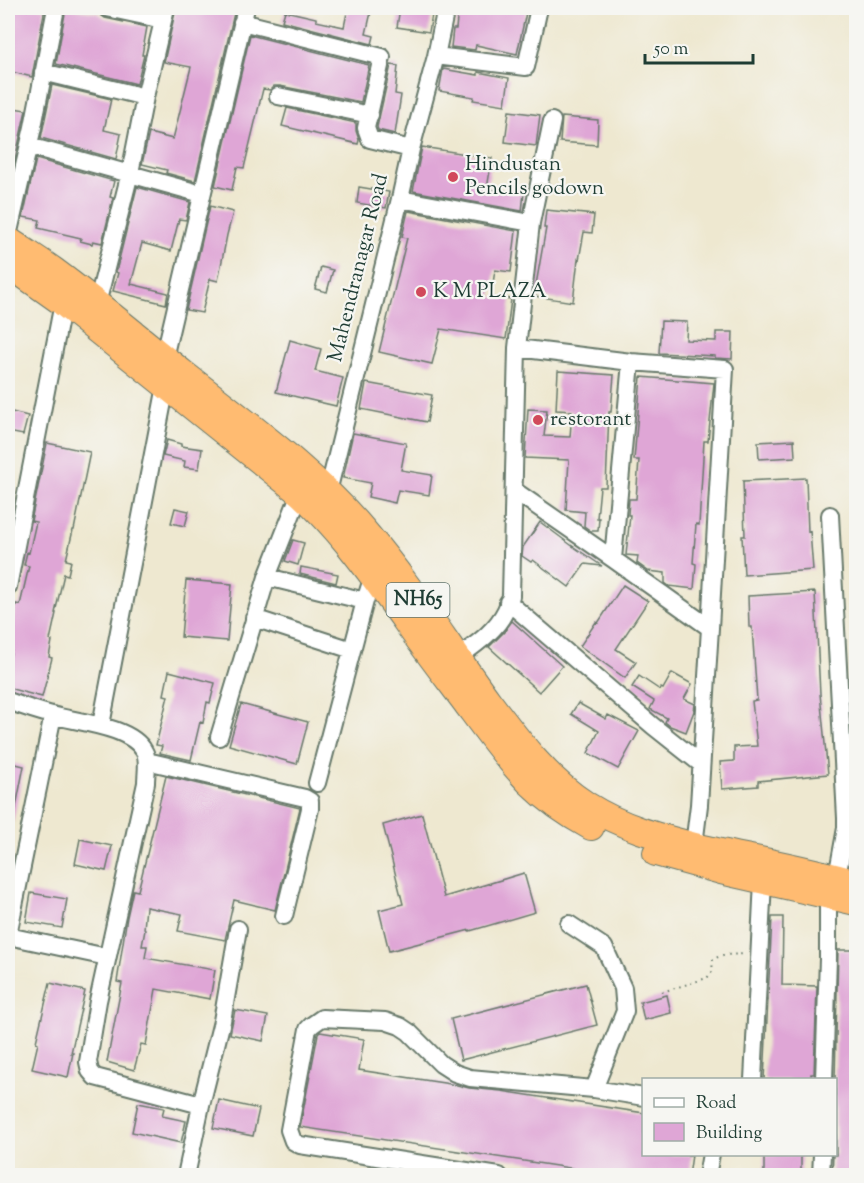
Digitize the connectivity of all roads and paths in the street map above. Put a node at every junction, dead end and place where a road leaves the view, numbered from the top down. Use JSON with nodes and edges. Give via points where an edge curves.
{"nodes":[{"id":1,"x":56,"y":8,"type":"edge"},
{"id":2,"x":107,"y":8,"type":"edge"},
{"id":3,"x":446,"y":8,"type":"edge"},
{"id":4,"x":538,"y":8,"type":"edge"},
{"id":5,"x":164,"y":14,"type":"edge"},
{"id":6,"x":244,"y":15,"type":"edge"},
{"id":7,"x":436,"y":56,"type":"junction"},
{"id":8,"x":43,"y":72,"type":"junction"},
{"id":9,"x":278,"y":96,"type":"dead end"},
{"id":10,"x":145,"y":97,"type":"junction"},
{"id":11,"x":370,"y":115,"type":"junction"},
{"id":12,"x":552,"y":121,"type":"dead end"},
{"id":13,"x":29,"y":146,"type":"junction"},
{"id":14,"x":411,"y":149,"type":"junction"},
{"id":15,"x":130,"y":173,"type":"junction"},
{"id":16,"x":202,"y":194,"type":"junction"},
{"id":17,"x":400,"y":199,"type":"junction"},
{"id":18,"x":531,"y":224,"type":"junction"},
{"id":19,"x":8,"y":238,"type":"edge"},
{"id":20,"x":8,"y":264,"type":"edge"},
{"id":21,"x":63,"y":303,"type":"junction"},
{"id":22,"x":97,"y":304,"type":"junction"},
{"id":23,"x":517,"y":348,"type":"junction"},
{"id":24,"x":164,"y":358,"type":"junction"},
{"id":25,"x":631,"y":362,"type":"junction"},
{"id":26,"x":166,"y":386,"type":"junction"},
{"id":27,"x":514,"y":491,"type":"junction"},
{"id":28,"x":328,"y":492,"type":"junction"},
{"id":29,"x":300,"y":493,"type":"junction"},
{"id":30,"x":830,"y":515,"type":"dead end"},
{"id":31,"x":14,"y":516,"type":"edge"},
{"id":32,"x":613,"y":559,"type":"junction"},
{"id":33,"x":373,"y":576,"type":"junction"},
{"id":34,"x":267,"y":577,"type":"junction"},
{"id":35,"x":8,"y":587,"type":"edge"},
{"id":36,"x":364,"y":601,"type":"junction"},
{"id":37,"x":508,"y":602,"type":"junction"},
{"id":38,"x":254,"y":618,"type":"junction"},
{"id":39,"x":710,"y":628,"type":"junction"},
{"id":40,"x":352,"y":650,"type":"junction"},
{"id":41,"x":457,"y":658,"type":"junction"},
{"id":42,"x":8,"y":701,"type":"edge"},
{"id":43,"x":53,"y":715,"type":"junction"},
{"id":44,"x":101,"y":725,"type":"junction"},
{"id":45,"x":219,"y":736,"type":"dead end"},
{"id":46,"x":850,"y":739,"type":"edge"},
{"id":47,"x":147,"y":761,"type":"junction"},
{"id":48,"x":701,"y":764,"type":"junction"},
{"id":49,"x":317,"y":783,"type":"dead end"},
{"id":50,"x":694,"y":845,"type":"junction"},
{"id":51,"x":763,"y":881,"type":"junction"},
{"id":52,"x":841,"y":885,"type":"edge"},
{"id":53,"x":856,"y":902,"type":"edge"},
{"id":54,"x":284,"y":916,"type":"dead end"},
{"id":55,"x":569,"y":924,"type":"dead end"},
{"id":56,"x":238,"y":929,"type":"dead end"},
{"id":57,"x":8,"y":935,"type":"edge"},
{"id":58,"x":759,"y":953,"type":"junction"},
{"id":59,"x":107,"y":957,"type":"junction"},
{"id":60,"x":662,"y":992,"type":"dead end"},
{"id":61,"x":753,"y":1078,"type":"edge"},
{"id":62,"x":824,"y":1078,"type":"edge"},
{"id":63,"x":594,"y":1089,"type":"junction"},
{"id":64,"x":642,"y":1097,"type":"edge"},
{"id":65,"x":201,"y":1105,"type":"junction"},
{"id":66,"x":711,"y":1156,"type":"edge"},
{"id":67,"x":822,"y":1156,"type":"edge"},
{"id":68,"x":186,"y":1176,"type":"edge"},
{"id":69,"x":499,"y":1176,"type":"edge"},
{"id":70,"x":707,"y":1176,"type":"edge"},
{"id":71,"x":821,"y":1176,"type":"edge"}],
"edges":[{"from":1,"to":8,"type":"street"},
{"from":2,"to":5,"type":"street"},
{"from":3,"to":7,"type":"street","name":"Mahendranagar Road"},
{"from":4,"to":7,"type":"street","via":[[526,67]]},
{"from":5,"to":10,"type":"street"},
{"from":6,"to":11,"type":"street","via":[[382,57]]},
{"from":6,"to":16,"type":"street"},
{"from":7,"to":14,"type":"street","name":"Mahendranagar Road"},
{"from":8,"to":10,"type":"street"},
{"from":8,"to":13,"type":"street"},
{"from":9,"to":11,"type":"street"},
{"from":10,"to":15,"type":"street"},
{"from":11,"to":14,"type":"street","via":[[366,128],[370,139]]},
{"from":12,"to":18,"type":"street"},
{"from":13,"to":15,"type":"street"},
{"from":13,"to":19,"type":"street"},
{"from":14,"to":17,"type":"street","name":"Mahendranagar Road"},
{"from":15,"to":16,"type":"street"},
{"from":15,"to":22,"type":"street"},
{"from":16,"to":24,"type":"street"},
{"from":17,"to":18,"type":"street"},
{"from":17,"to":28,"type":"street","name":"Mahendranagar Road"},
{"from":18,"to":23,"type":"street"},
{"from":19,"to":22,"type":"highway","number":"NH65"},
{"from":20,"to":21,"type":"highway","number":"NH65"},
{"from":21,"to":26,"type":"highway","number":"NH65"},
{"from":21,"to":31,"type":"street"},
{"from":22,"to":24,"type":"highway","number":"NH65"},
{"from":23,"to":25,"type":"street"},
{"from":23,"to":27,"type":"street"},
{"from":24,"to":28,"type":"highway","number":"NH65"},
{"from":25,"to":32,"type":"street"},
{"from":25,"to":39,"type":"street","via":[[725,369]]},
{"from":26,"to":29,"type":"highway","number":"NH65"},
{"from":26,"to":44,"type":"street"},
{"from":27,"to":32,"type":"street"},
{"from":27,"to":37,"type":"street"},
{"from":28,"to":41,"type":"highway","number":"NH65","via":[[366,532]]},
{"from":29,"to":33,"type":"highway","number":"NH65","via":[[349,544]]},
{"from":29,"to":34,"type":"street"},
{"from":30,"to":46,"type":"street"},
{"from":31,"to":35,"type":"street"},
{"from":32,"to":39,"type":"street"},
{"from":33,"to":36,"type":"street"},
{"from":33,"to":51,"type":"highway","number":"NH65","via":[[496,743],[530,783],[553,802],[607,836],[643,850]]},
{"from":34,"to":36,"type":"street"},
{"from":34,"to":38,"type":"street"},
{"from":36,"to":40,"type":"street"},
{"from":37,"to":41,"type":"street","via":[[481,640]]},
{"from":37,"to":48,"type":"street"},
{"from":38,"to":40,"type":"street"},
{"from":38,"to":45,"type":"street"},
{"from":39,"to":48,"type":"street"},
{"from":40,"to":49,"type":"street"},
{"from":41,"to":50,"type":"highway","number":"NH65","via":[[534,760],[560,785],[614,820],[650,835]]},
{"from":42,"to":43,"type":"street"},
{"from":43,"to":44,"type":"street"},
{"from":43,"to":57,"type":"street"},
{"from":44,"to":47,"type":"street","via":[[139,744]]},
{"from":46,"to":52,"type":"street"},
{"from":47,"to":54,"type":"street","via":[[310,801]]},
{"from":47,"to":59,"type":"street","via":[[146,783]]},
{"from":48,"to":50,"type":"street"},
{"from":50,"to":52,"type":"highway","number":"NH65"},
{"from":51,"to":52,"type":"highway","number":"NH65"},
{"from":51,"to":58,"type":"street"},
{"from":52,"to":53,"type":"highway","number":"NH65"},
{"from":52,"to":62,"type":"street","via":[[828,958]]},
{"from":55,"to":63,"type":"street","via":[[604,947],[625,999],[625,1011]]},
{"from":56,"to":65,"type":"street","via":[[222,1022]]},
{"from":57,"to":59,"type":"street"},
{"from":58,"to":60,"type":"path","via":[[713,959],[707,978]]},
{"from":58,"to":61,"type":"street"},
{"from":59,"to":65,"type":"street","via":[[89,1052],[90,1071],[95,1077]]},
{"from":63,"to":64,"type":"street"},
{"from":63,"to":69,"type":"street","via":[[470,1078],[454,1073],[409,1032],[385,1021],[322,1018],[312,1025],[290,1130],[293,1141]]},
{"from":65,"to":68,"type":"street"},
{"from":66,"to":70,"type":"street"},
{"from":67,"to":71,"type":"street"}]}
